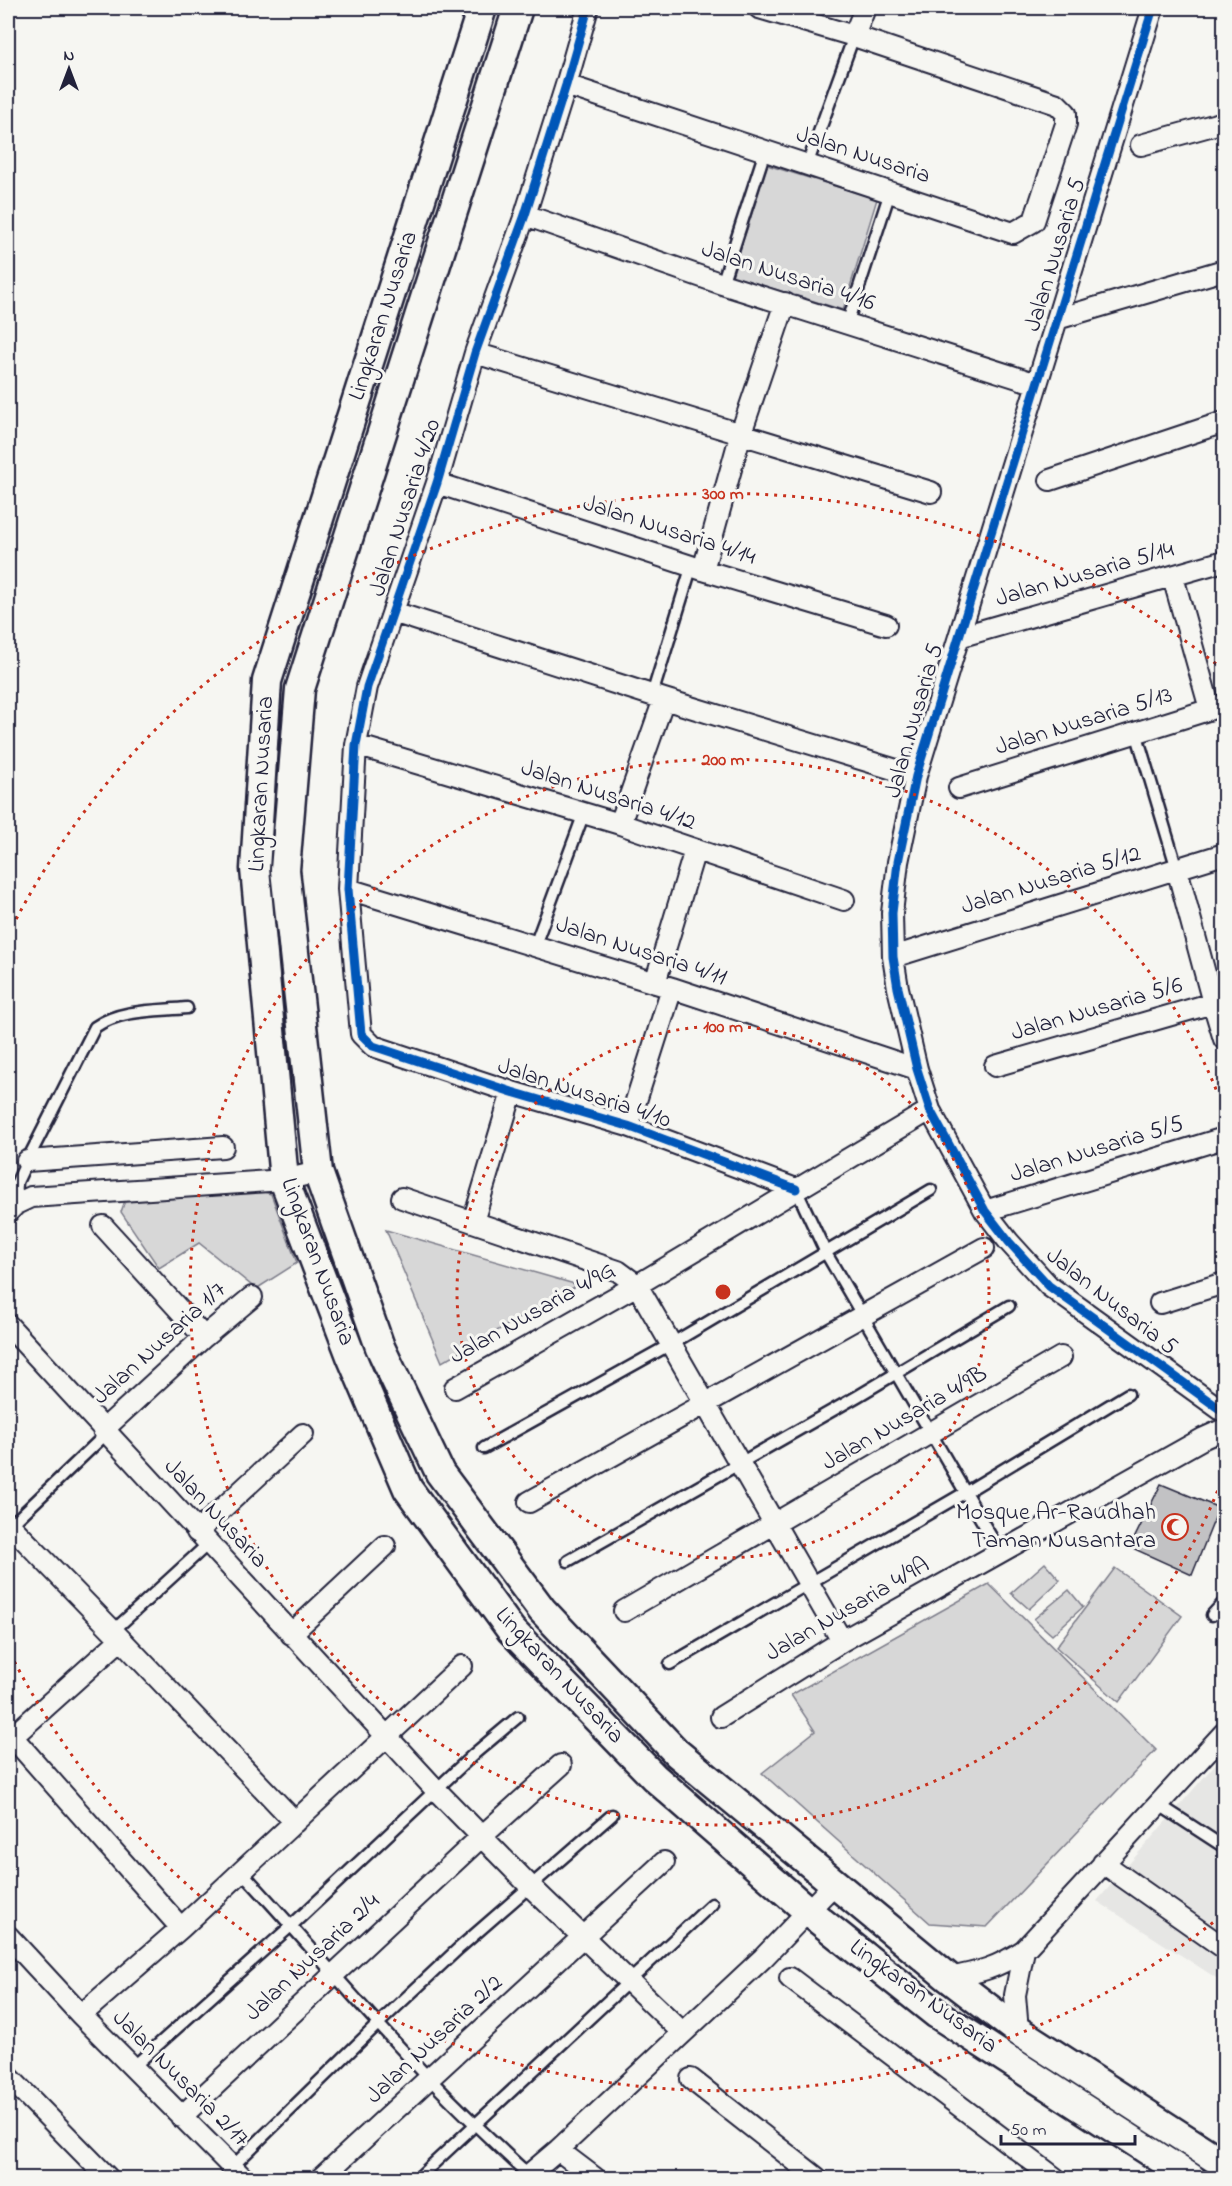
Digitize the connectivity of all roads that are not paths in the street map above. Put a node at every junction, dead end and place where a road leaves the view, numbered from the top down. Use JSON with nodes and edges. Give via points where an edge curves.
{"nodes":[{"id":1,"x":482,"y":8,"type":"edge"},
{"id":2,"x":518,"y":8,"type":"edge"},
{"id":3,"x":588,"y":8,"type":"edge"},
{"id":4,"x":759,"y":8,"type":"edge"},
{"id":5,"x":865,"y":8,"type":"edge"},
{"id":6,"x":1153,"y":8,"type":"edge"},
{"id":7,"x":854,"y":36,"type":"junction"},
{"id":8,"x":566,"y":85,"type":"junction"},
{"id":9,"x":1224,"y":122,"type":"edge"},
{"id":10,"x":1141,"y":145,"type":"dead end"},
{"id":11,"x":765,"y":151,"type":"junction"},
{"id":12,"x":807,"y":165,"type":"junction"},
{"id":13,"x":890,"y":192,"type":"junction"},
{"id":14,"x":525,"y":215,"type":"junction"},
{"id":15,"x":1224,"y":270,"type":"edge"},
{"id":16,"x":722,"y":284,"type":"junction"},
{"id":17,"x":785,"y":303,"type":"junction"},
{"id":18,"x":1057,"y":319,"type":"junction"},
{"id":19,"x":848,"y":324,"type":"junction"},
{"id":20,"x":475,"y":353,"type":"junction"},
{"id":21,"x":1037,"y":384,"type":"junction"},
{"id":22,"x":1224,"y":422,"type":"edge"},
{"id":23,"x":741,"y":433,"type":"junction"},
{"id":24,"x":1050,"y":480,"type":"dead end"},
{"id":25,"x":437,"y":483,"type":"junction"},
{"id":26,"x":931,"y":492,"type":"dead end"},
{"id":27,"x":1224,"y":561,"type":"edge"},
{"id":28,"x":697,"y":568,"type":"junction"},
{"id":29,"x":1173,"y":577,"type":"junction"},
{"id":30,"x":393,"y":612,"type":"junction"},
{"id":31,"x":886,"y":625,"type":"dead end"},
{"id":32,"x":959,"y":637,"type":"junction"},
{"id":33,"x":658,"y":697,"type":"junction"},
{"id":34,"x":1217,"y":707,"type":"edge"},
{"id":35,"x":1136,"y":732,"type":"junction"},
{"id":36,"x":356,"y":745,"type":"junction"},
{"id":37,"x":916,"y":776,"type":"junction"},
{"id":38,"x":959,"y":788,"type":"dead end"},
{"id":39,"x":584,"y":813,"type":"junction"},
{"id":40,"x":620,"y":824,"type":"junction"},
{"id":41,"x":695,"y":850,"type":"junction"},
{"id":42,"x":1224,"y":854,"type":"edge"},
{"id":43,"x":1177,"y":869,"type":"junction"},
{"id":44,"x":348,"y":889,"type":"junction"},
{"id":45,"x":844,"y":900,"type":"dead end"},
{"id":46,"x":536,"y":945,"type":"junction"},
{"id":47,"x":893,"y":957,"type":"junction"},
{"id":48,"x":663,"y":986,"type":"junction"},
{"id":49,"x":1213,"y":1004,"type":"junction"},
{"id":50,"x":187,"y":1008,"type":"dead end"},
{"id":51,"x":362,"y":1034,"type":"joint"},
{"id":52,"x":1224,"y":1039,"type":"edge"},
{"id":53,"x":995,"y":1066,"type":"dead end"},
{"id":54,"x":917,"y":1069,"type":"junction"},
{"id":55,"x":512,"y":1092,"type":"junction"},
{"id":56,"x":930,"y":1110,"type":"junction"},
{"id":57,"x":628,"y":1126,"type":"junction"},
{"id":58,"x":1224,"y":1138,"type":"edge"},
{"id":59,"x":223,"y":1147,"type":"dead end"},
{"id":60,"x":27,"y":1161,"type":"junction"},
{"id":61,"x":318,"y":1172,"type":"junction"},
{"id":62,"x":284,"y":1180,"type":"junction"},
{"id":63,"x":796,"y":1189,"type":"junction"},
{"id":64,"x":931,"y":1190,"type":"dead end"},
{"id":65,"x":402,"y":1198,"type":"dead end"},
{"id":66,"x":12,"y":1208,"type":"edge"},
{"id":67,"x":985,"y":1211,"type":"junction"},
{"id":68,"x":473,"y":1222,"type":"junction"},
{"id":69,"x":103,"y":1226,"type":"dead end"},
{"id":70,"x":984,"y":1248,"type":"dead end"},
{"id":71,"x":826,"y":1252,"type":"junction"},
{"id":72,"x":1224,"y":1284,"type":"edge"},
{"id":73,"x":637,"y":1285,"type":"junction"},
{"id":74,"x":252,"y":1297,"type":"dead end"},
{"id":75,"x":1160,"y":1303,"type":"dead end"},
{"id":76,"x":1009,"y":1306,"type":"dead end"},
{"id":77,"x":862,"y":1316,"type":"junction"},
{"id":78,"x":8,"y":1325,"type":"edge"},
{"id":79,"x":204,"y":1337,"type":"junction"},
{"id":80,"x":671,"y":1344,"type":"junction"},
{"id":81,"x":1060,"y":1357,"type":"dead end"},
{"id":82,"x":895,"y":1374,"type":"junction"},
{"id":83,"x":454,"y":1388,"type":"dead end"},
{"id":84,"x":1128,"y":1395,"type":"dead end"},
{"id":85,"x":706,"y":1404,"type":"junction"},
{"id":86,"x":1224,"y":1412,"type":"edge"},
{"id":87,"x":1224,"y":1429,"type":"edge"},
{"id":88,"x":105,"y":1432,"type":"junction"},
{"id":89,"x":930,"y":1433,"type":"junction"},
{"id":90,"x":303,"y":1434,"type":"dead end"},
{"id":91,"x":484,"y":1448,"type":"dead end"},
{"id":92,"x":740,"y":1463,"type":"junction"},
{"id":93,"x":966,"y":1492,"type":"junction"},
{"id":94,"x":529,"y":1502,"type":"dead end"},
{"id":95,"x":9,"y":1524,"type":"edge"},
{"id":96,"x":774,"y":1524,"type":"junction"},
{"id":97,"x":202,"y":1538,"type":"junction"},
{"id":98,"x":385,"y":1546,"type":"dead end"},
{"id":99,"x":1000,"y":1552,"type":"junction"},
{"id":100,"x":568,"y":1561,"type":"dead end"},
{"id":101,"x":808,"y":1583,"type":"junction"},
{"id":102,"x":1224,"y":1602,"type":"edge"},
{"id":103,"x":624,"y":1611,"type":"dead end"},
{"id":104,"x":1212,"y":1615,"type":"dead end"},
{"id":105,"x":291,"y":1634,"type":"junction"},
{"id":106,"x":117,"y":1635,"type":"junction"},
{"id":107,"x":842,"y":1641,"type":"junction"},
{"id":108,"x":670,"y":1664,"type":"dead end"},
{"id":109,"x":462,"y":1666,"type":"dead end"},
{"id":110,"x":518,"y":1717,"type":"dead end"},
{"id":111,"x":721,"y":1717,"type":"dead end"},
{"id":112,"x":1224,"y":1732,"type":"edge"},
{"id":113,"x":386,"y":1736,"type":"junction"},
{"id":114,"x":11,"y":1741,"type":"edge"},
{"id":115,"x":561,"y":1765,"type":"dead end"},
{"id":116,"x":436,"y":1790,"type":"junction"},
{"id":117,"x":1158,"y":1804,"type":"junction"},
{"id":118,"x":612,"y":1815,"type":"dead end"},
{"id":119,"x":294,"y":1822,"type":"junction"},
{"id":120,"x":481,"y":1837,"type":"junction"},
{"id":121,"x":1224,"y":1847,"type":"edge"},
{"id":122,"x":664,"y":1862,"type":"dead end"},
{"id":123,"x":1103,"y":1863,"type":"junction"},
{"id":124,"x":241,"y":1871,"type":"junction"},
{"id":125,"x":834,"y":1884,"type":"junction"},
{"id":126,"x":530,"y":1886,"type":"junction"},
{"id":127,"x":712,"y":1904,"type":"dead end"},
{"id":128,"x":809,"y":1912,"type":"junction"},
{"id":129,"x":292,"y":1925,"type":"junction"},
{"id":130,"x":181,"y":1928,"type":"junction"},
{"id":131,"x":8,"y":1936,"type":"edge"},
{"id":132,"x":583,"y":1937,"type":"junction"},
{"id":133,"x":1224,"y":1948,"type":"edge"},
{"id":134,"x":1024,"y":1950,"type":"junction"},
{"id":135,"x":334,"y":1974,"type":"junction"},
{"id":136,"x":790,"y":1978,"type":"dead end"},
{"id":137,"x":949,"y":1978,"type":"junction"},
{"id":138,"x":628,"y":1982,"type":"junction"},
{"id":139,"x":81,"y":2015,"type":"junction"},
{"id":140,"x":378,"y":2024,"type":"junction"},
{"id":141,"x":1018,"y":2031,"type":"junction"},
{"id":142,"x":683,"y":2033,"type":"junction"},
{"id":143,"x":132,"y":2068,"type":"junction"},
{"id":144,"x":8,"y":2076,"type":"edge"},
{"id":145,"x":429,"y":2079,"type":"junction"},
{"id":146,"x":691,"y":2079,"type":"dead end"},
{"id":147,"x":181,"y":2117,"type":"junction"},
{"id":148,"x":474,"y":2124,"type":"junction"},
{"id":149,"x":558,"y":2150,"type":"junction"},
{"id":150,"x":1224,"y":2164,"type":"edge"},
{"id":151,"x":237,"y":2173,"type":"edge"},
{"id":152,"x":527,"y":2176,"type":"edge"},
{"id":153,"x":108,"y":2178,"type":"edge"},
{"id":154,"x":321,"y":2178,"type":"edge"},
{"id":155,"x":418,"y":2178,"type":"edge"},
{"id":156,"x":594,"y":2178,"type":"edge"},
{"id":157,"x":817,"y":2178,"type":"edge"},
{"id":158,"x":1055,"y":2178,"type":"edge"},
{"id":159,"x":1191,"y":2178,"type":"edge"}],
"edges":[{"from":1,"to":62,"type":"main road","name":"Lingkaran Nusaria","via":[[267,681],[255,869]]},
{"from":2,"to":61,"type":"main road","name":"Lingkaran Nusaria","via":[[300,689],[285,870]]},
{"from":3,"to":8,"type":"street","name":"Jalan Nusaria 4/20"},
{"from":4,"to":7,"type":"street"},
{"from":5,"to":7,"type":"street"},
{"from":6,"to":18,"type":"street","name":"Jalan Nusaria 5"},
{"from":7,"to":12,"type":"lane"},
{"from":7,"to":13,"type":"street","name":"Jalan Nusaria","via":[[1057,104],[1066,113],[1066,124],[1034,221],[1019,230],[1013,232]]},
{"from":8,"to":11,"type":"street","name":"Jalan Nusaria"},
{"from":8,"to":14,"type":"street","name":"Jalan Nusaria 4/20"},
{"from":9,"to":10,"type":"street"},
{"from":11,"to":12,"type":"street","name":"Jalan Nusaria"},
{"from":11,"to":16,"type":"lane"},
{"from":12,"to":13,"type":"street","name":"Jalan Nusaria"},
{"from":13,"to":19,"type":"lane"},
{"from":14,"to":16,"type":"street","name":"Jalan Nusaria 4/16"},
{"from":14,"to":20,"type":"street","name":"Jalan Nusaria 4/20"},
{"from":15,"to":18,"type":"street"},
{"from":16,"to":17,"type":"street","name":"Jalan Nusaria 4/16"},
{"from":17,"to":19,"type":"street","name":"Jalan Nusaria 4/16"},
{"from":17,"to":23,"type":"street"},
{"from":18,"to":21,"type":"street","name":"Jalan Nusaria 5"},
{"from":19,"to":21,"type":"street","name":"Jalan Nusaria 4/16"},
{"from":20,"to":23,"type":"street"},
{"from":20,"to":25,"type":"street","name":"Jalan Nusaria 4/20"},
{"from":21,"to":32,"type":"street","name":"Jalan Nusaria 5"},
{"from":22,"to":24,"type":"street"},
{"from":23,"to":26,"type":"street"},
{"from":23,"to":28,"type":"street"},
{"from":25,"to":28,"type":"street","name":"Jalan Nusaria 4/14"},
{"from":25,"to":30,"type":"street","name":"Jalan Nusaria 4/20"},
{"from":27,"to":29,"type":"street","name":"Jalan Nusaria 5/14"},
{"from":28,"to":31,"type":"street","name":"Jalan Nusaria 4/14"},
{"from":28,"to":33,"type":"lane"},
{"from":29,"to":32,"type":"street","name":"Jalan Nusaria 5/14"},
{"from":29,"to":34,"type":"street"},
{"from":30,"to":33,"type":"street"},
{"from":30,"to":36,"type":"street","name":"Jalan Nusaria 4/20","via":[[367,687]]},
{"from":32,"to":37,"type":"street","name":"Jalan Nusaria 5"},
{"from":33,"to":37,"type":"street"},
{"from":33,"to":40,"type":"street"},
{"from":34,"to":35,"type":"street","name":"Jalan Nusaria 5/13"},
{"from":35,"to":38,"type":"street","name":"Jalan Nusaria 5/13"},
{"from":35,"to":43,"type":"lane"},
{"from":36,"to":39,"type":"street","name":"Jalan Nusaria 4/12"},
{"from":36,"to":44,"type":"street","name":"Jalan Nusaria 4/20"},
{"from":37,"to":47,"type":"street","name":"Jalan Nusaria 5","via":[[892,913]]},
{"from":39,"to":40,"type":"street","name":"Jalan Nusaria 4/12"},
{"from":39,"to":46,"type":"lane"},
{"from":40,"to":41,"type":"street","name":"Jalan Nusaria 4/12"},
{"from":41,"to":45,"type":"street","name":"Jalan Nusaria 4/12"},
{"from":41,"to":48,"type":"street"},
{"from":42,"to":43,"type":"street","name":"Jalan Nusaria 5/12"},
{"from":43,"to":47,"type":"street","name":"Jalan Nusaria 5/12"},
{"from":43,"to":49,"type":"street"},
{"from":44,"to":46,"type":"street","name":"Jalan Nusaria 4/11"},
{"from":44,"to":51,"type":"street","name":"Jalan Nusaria 4/20"},
{"from":46,"to":48,"type":"street","name":"Jalan Nusaria 4/11"},
{"from":47,"to":54,"type":"street","name":"Jalan Nusaria 5"},
{"from":48,"to":54,"type":"street","name":"Jalan Nusaria 4/11"},
{"from":48,"to":57,"type":"street"},
{"from":49,"to":52,"type":"street"},
{"from":49,"to":53,"type":"street","name":"Jalan Nusaria 5/6"},
{"from":50,"to":60,"type":"lane","via":[[121,1015],[95,1027]]},
{"from":51,"to":55,"type":"street","name":"Jalan Nusaria 4/10","via":[[373,1046]]},
{"from":54,"to":56,"type":"street","name":"Jalan Nusaria 5"},
{"from":55,"to":57,"type":"street","name":"Jalan Nusaria 4/10"},
{"from":55,"to":68,"type":"street"},
{"from":56,"to":63,"type":"street","name":"Jalan Nusaria 4/9G"},
{"from":56,"to":67,"type":"street","name":"Jalan Nusaria 5"},
{"from":57,"to":63,"type":"street","name":"Jalan Nusaria 4/10"},
{"from":58,"to":67,"type":"street","name":"Jalan Nusaria 5/5"},
{"from":59,"to":60,"type":"street"},
{"from":60,"to":66,"type":"lane","via":[[17,1182]]},
{"from":61,"to":62,"type":"street"},
{"from":61,"to":125,"type":"main road","name":"Lingkaran Nusaria","via":[[380,1347],[440,1473],[542,1610],[677,1753]]},
{"from":62,"to":66,"type":"street","via":[[31,1197]]},
{"from":62,"to":128,"type":"main road","name":"Lingkaran Nusaria","via":[[351,1356],[408,1489],[512,1630],[654,1777]]},
{"from":63,"to":71,"type":"lane"},
{"from":63,"to":73,"type":"street","name":"Jalan Nusaria 4/9G"},
{"from":64,"to":71,"type":"lane"},
{"from":65,"to":68,"type":"street"},
{"from":67,"to":86,"type":"street","name":"Jalan Nusaria 5","via":[[1049,1286]]},
{"from":68,"to":73,"type":"street","via":[[618,1270]]},
{"from":69,"to":79,"type":"street"},
{"from":70,"to":77,"type":"street"},
{"from":71,"to":77,"type":"lane"},
{"from":71,"to":80,"type":"lane"},
{"from":72,"to":75,"type":"street"},
{"from":73,"to":80,"type":"street"},
{"from":73,"to":83,"type":"street","name":"Jalan Nusaria 4/9G"},
{"from":74,"to":79,"type":"street","name":"Jalan Nusaria 1/7"},
{"from":76,"to":82,"type":"lane"},
{"from":77,"to":82,"type":"lane"},
{"from":77,"to":85,"type":"street"},
{"from":78,"to":88,"type":"street","name":"Jalan Nusaria"},
{"from":79,"to":88,"type":"street","name":"Jalan Nusaria 1/7"},
{"from":80,"to":85,"type":"street"},
{"from":80,"to":91,"type":"lane"},
{"from":81,"to":89,"type":"street","name":"Jalan Nusaria 4/9B"},
{"from":82,"to":89,"type":"lane"},
{"from":82,"to":92,"type":"lane"},
{"from":84,"to":93,"type":"lane"},
{"from":85,"to":92,"type":"street"},
{"from":85,"to":94,"type":"street"},
{"from":87,"to":99,"type":"street","name":"Jalan Nusaria 4/9A"},
{"from":88,"to":95,"type":"lane"},
{"from":88,"to":97,"type":"street","name":"Jalan Nusaria"},
{"from":89,"to":93,"type":"lane"},
{"from":89,"to":96,"type":"street","name":"Jalan Nusaria 4/9B"},
{"from":90,"to":97,"type":"street"},
{"from":92,"to":96,"type":"street"},
{"from":92,"to":100,"type":"lane"},
{"from":93,"to":99,"type":"lane"},
{"from":93,"to":101,"type":"lane"},
{"from":95,"to":106,"type":"street"},
{"from":96,"to":101,"type":"street"},
{"from":96,"to":103,"type":"street","name":"Jalan Nusaria 4/9B"},
{"from":97,"to":105,"type":"street","name":"Jalan Nusaria"},
{"from":97,"to":106,"type":"lane"},
{"from":98,"to":105,"type":"street"},
{"from":99,"to":107,"type":"street","name":"Jalan Nusaria 4/9A"},
{"from":101,"to":107,"type":"street"},
{"from":101,"to":108,"type":"lane"},
{"from":102,"to":104,"type":"lane"},
{"from":105,"to":113,"type":"street","name":"Jalan Nusaria"},
{"from":106,"to":114,"type":"street"},
{"from":106,"to":119,"type":"street"},
{"from":107,"to":111,"type":"street","name":"Jalan Nusaria 4/9A"},
{"from":109,"to":113,"type":"street"},
{"from":110,"to":116,"type":"lane"},
{"from":112,"to":117,"type":"street"},
{"from":113,"to":116,"type":"street","name":"Jalan Nusaria"},
{"from":113,"to":119,"type":"street"},
{"from":114,"to":130,"type":"street"},
{"from":115,"to":120,"type":"street","name":"Jalan Nusaria 2/4"},
{"from":116,"to":120,"type":"street","name":"Jalan Nusaria"},
{"from":116,"to":129,"type":"lane"},
{"from":117,"to":121,"type":"lane"},
{"from":117,"to":123,"type":"street"},
{"from":118,"to":126,"type":"lane"},
{"from":119,"to":124,"type":"street"},
{"from":120,"to":126,"type":"street","name":"Jalan Nusaria"},
{"from":120,"to":135,"type":"street","name":"Jalan Nusaria 2/4"},
{"from":122,"to":132,"type":"street","name":"Jalan Nusaria 2/2"},
{"from":123,"to":133,"type":"street"},
{"from":123,"to":134,"type":"street"},
{"from":124,"to":129,"type":"lane"},
{"from":124,"to":130,"type":"street"},
{"from":125,"to":128,"type":"street"},
{"from":125,"to":137,"type":"main road","name":"Lingkaran Nusaria"},
{"from":126,"to":132,"type":"street","name":"Jalan Nusaria"},
{"from":126,"to":140,"type":"lane"},
{"from":127,"to":138,"type":"lane"},
{"from":128,"to":142,"type":"street"},
{"from":128,"to":159,"type":"main road","name":"Lingkaran Nusaria","via":[[937,2014]]},
{"from":129,"to":135,"type":"lane"},
{"from":129,"to":143,"type":"lane"},
{"from":130,"to":139,"type":"street"},
{"from":131,"to":139,"type":"street"},
{"from":132,"to":138,"type":"street","name":"Jalan Nusaria"},
{"from":132,"to":145,"type":"street","name":"Jalan Nusaria 2/2"},
{"from":134,"to":137,"type":"street","via":[[1003,1964]]},
{"from":134,"to":141,"type":"street","via":[[1015,1995]]},
{"from":135,"to":140,"type":"lane"},
{"from":135,"to":147,"type":"street","name":"Jalan Nusaria 2/4"},
{"from":136,"to":158,"type":"street"},
{"from":137,"to":141,"type":"main road","name":"Lingkaran Nusaria"},
{"from":138,"to":142,"type":"street","name":"Jalan Nusaria"},
{"from":138,"to":148,"type":"lane"},
{"from":139,"to":143,"type":"street","name":"Jalan Nusaria 2/17"},
{"from":140,"to":145,"type":"lane"},
{"from":140,"to":151,"type":"lane"},
{"from":141,"to":150,"type":"main road","name":"Lingkaran Nusaria"},
{"from":142,"to":149,"type":"street"},
{"from":143,"to":147,"type":"street","name":"Jalan Nusaria 2/17"},
{"from":144,"to":153,"type":"street"},
{"from":145,"to":148,"type":"lane"},
{"from":145,"to":154,"type":"street","name":"Jalan Nusaria 2/2"},
{"from":146,"to":157,"type":"street"},
{"from":147,"to":151,"type":"street","name":"Jalan Nusaria 2/17"},
{"from":148,"to":152,"type":"lane"},
{"from":148,"to":155,"type":"lane"},
{"from":149,"to":152,"type":"street"},
{"from":149,"to":156,"type":"street"}]}
